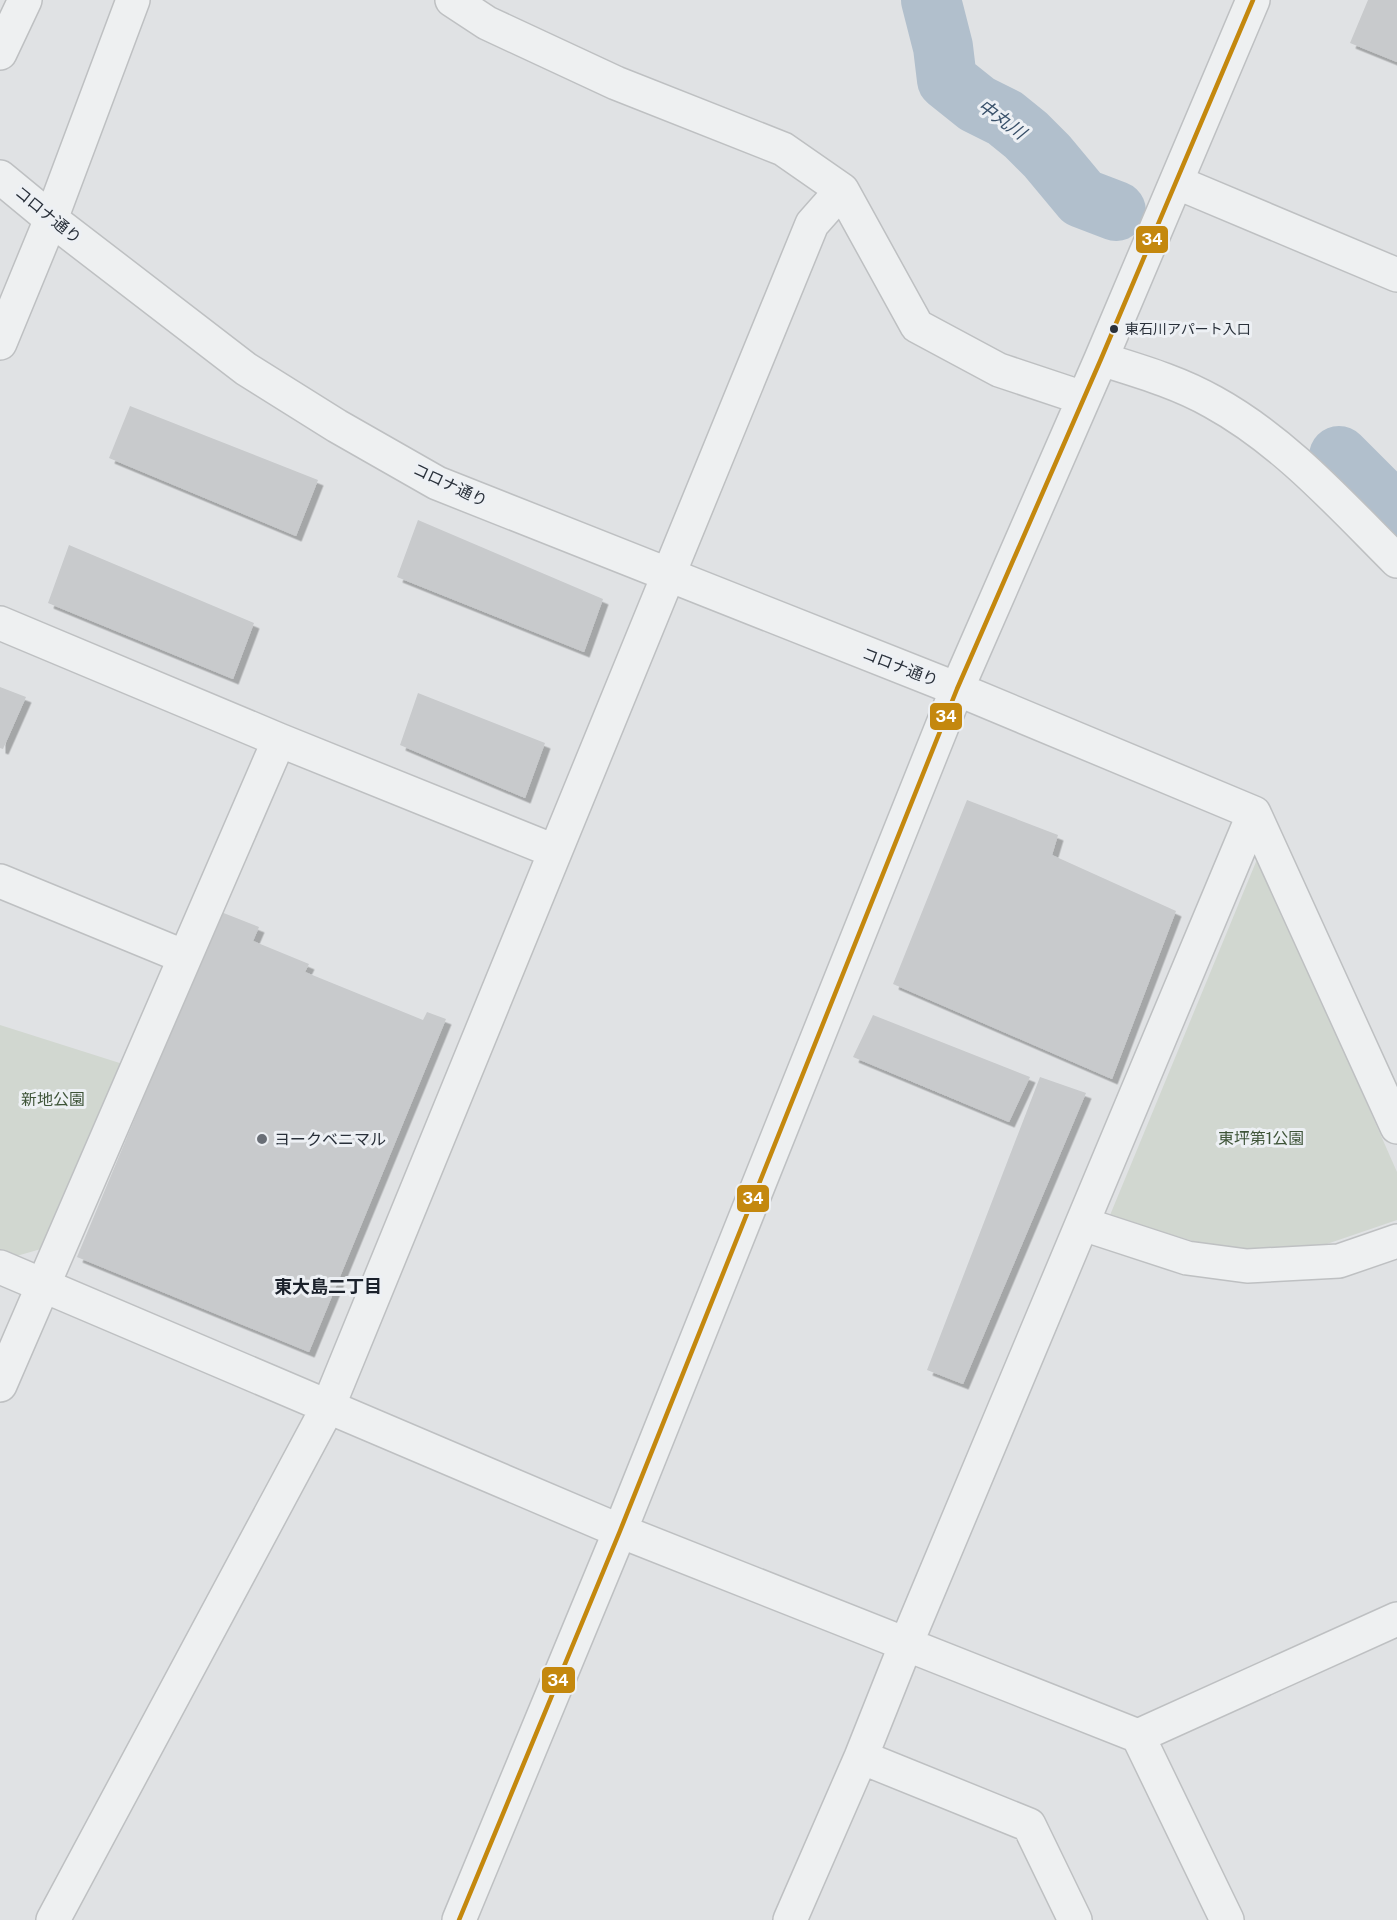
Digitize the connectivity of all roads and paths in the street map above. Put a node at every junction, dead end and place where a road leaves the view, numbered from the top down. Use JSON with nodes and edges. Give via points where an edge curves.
{"nodes":[{"id":1,"x":25,"y":0,"type":"edge"},
{"id":2,"x":133,"y":0,"type":"edge"},
{"id":3,"x":452,"y":0,"type":"edge"},
{"id":4,"x":1253,"y":0,"type":"edge"},
{"id":5,"x":0,"y":53,"type":"edge"},
{"id":6,"x":0,"y":177,"type":"edge"},
{"id":7,"x":1176,"y":182,"type":"junction"},
{"id":8,"x":842,"y":189,"type":"junction"},
{"id":9,"x":51,"y":219,"type":"junction"},
{"id":10,"x":1397,"y":275,"type":"edge"},
{"id":11,"x":0,"y":343,"type":"edge"},
{"id":12,"x":1101,"y":359,"type":"junction"},
{"id":13,"x":1083,"y":398,"type":"junction"},
{"id":14,"x":1397,"y":561,"type":"edge"},
{"id":15,"x":669,"y":576,"type":"junction"},
{"id":16,"x":0,"y":623,"type":"edge"},
{"id":17,"x":957,"y":689,"type":"junction"},
{"id":18,"x":279,"y":740,"type":"junction"},
{"id":19,"x":1254,"y":813,"type":"junction"},
{"id":20,"x":554,"y":851,"type":"junction"},
{"id":21,"x":0,"y":881,"type":"edge"},
{"id":22,"x":185,"y":957,"type":"junction"},
{"id":23,"x":1397,"y":1127,"type":"edge"},
{"id":24,"x":1083,"y":1224,"type":"junction"},
{"id":25,"x":1397,"y":1241,"type":"edge"},
{"id":26,"x":0,"y":1267,"type":"edge"},
{"id":27,"x":42,"y":1285,"type":"junction"},
{"id":28,"x":0,"y":1385,"type":"edge"},
{"id":29,"x":328,"y":1407,"type":"junction"},
{"id":30,"x":620,"y":1531,"type":"junction"},
{"id":31,"x":1397,"y":1619,"type":"edge"},
{"id":32,"x":906,"y":1644,"type":"junction"},
{"id":33,"x":1138,"y":1736,"type":"junction"},
{"id":34,"x":861,"y":1756,"type":"junction"},
{"id":35,"x":53,"y":1920,"type":"edge"},
{"id":36,"x":459,"y":1920,"type":"edge"},
{"id":37,"x":790,"y":1920,"type":"edge"},
{"id":38,"x":1075,"y":1920,"type":"edge"},
{"id":39,"x":1227,"y":1920,"type":"edge"}],
"edges":[{"from":1,"to":5,"type":"street"},
{"from":2,"to":9,"type":"street"},
{"from":3,"to":8,"type":"street","via":[[487,23],[616,83],[783,149]]},
{"from":4,"to":7,"type":"street"},
{"from":6,"to":9,"type":"street","name":"コロナ通り"},
{"from":7,"to":10,"type":"street"},
{"from":7,"to":12,"type":"street"},
{"from":8,"to":13,"type":"street","via":[[917,326],[999,370]]},
{"from":8,"to":15,"type":"street","via":[[812,224]]},
{"from":9,"to":11,"type":"street"},
{"from":9,"to":15,"type":"street","name":"コロナ通り","via":[[246,369],[337,426],[437,483]]},
{"from":12,"to":13,"type":"street"},
{"from":12,"to":14,"type":"street","via":[[1161,378],[1212,401],[1261,432],[1329,492]]},
{"from":13,"to":17,"type":"street"},
{"from":15,"to":17,"type":"street","name":"コロナ通り"},
{"from":15,"to":20,"type":"street"},
{"from":16,"to":18,"type":"street"},
{"from":17,"to":19,"type":"street","name":"コロナ通り"},
{"from":17,"to":30,"type":"street"},
{"from":18,"to":20,"type":"street"},
{"from":18,"to":22,"type":"street"},
{"from":19,"to":23,"type":"street"},
{"from":19,"to":24,"type":"street"},
{"from":20,"to":29,"type":"street"},
{"from":21,"to":22,"type":"street"},
{"from":22,"to":27,"type":"street"},
{"from":24,"to":25,"type":"street","via":[[1187,1258],[1247,1266],[1339,1261]]},
{"from":24,"to":32,"type":"street"},
{"from":26,"to":27,"type":"street"},
{"from":27,"to":28,"type":"street"},
{"from":27,"to":29,"type":"street"},
{"from":29,"to":30,"type":"street"},
{"from":29,"to":35,"type":"street"},
{"from":30,"to":32,"type":"street"},
{"from":30,"to":36,"type":"street"},
{"from":31,"to":33,"type":"street"},
{"from":32,"to":33,"type":"street"},
{"from":32,"to":34,"type":"street"},
{"from":33,"to":39,"type":"street"},
{"from":34,"to":37,"type":"street"},
{"from":34,"to":38,"type":"street","via":[[1029,1825]]}]}
